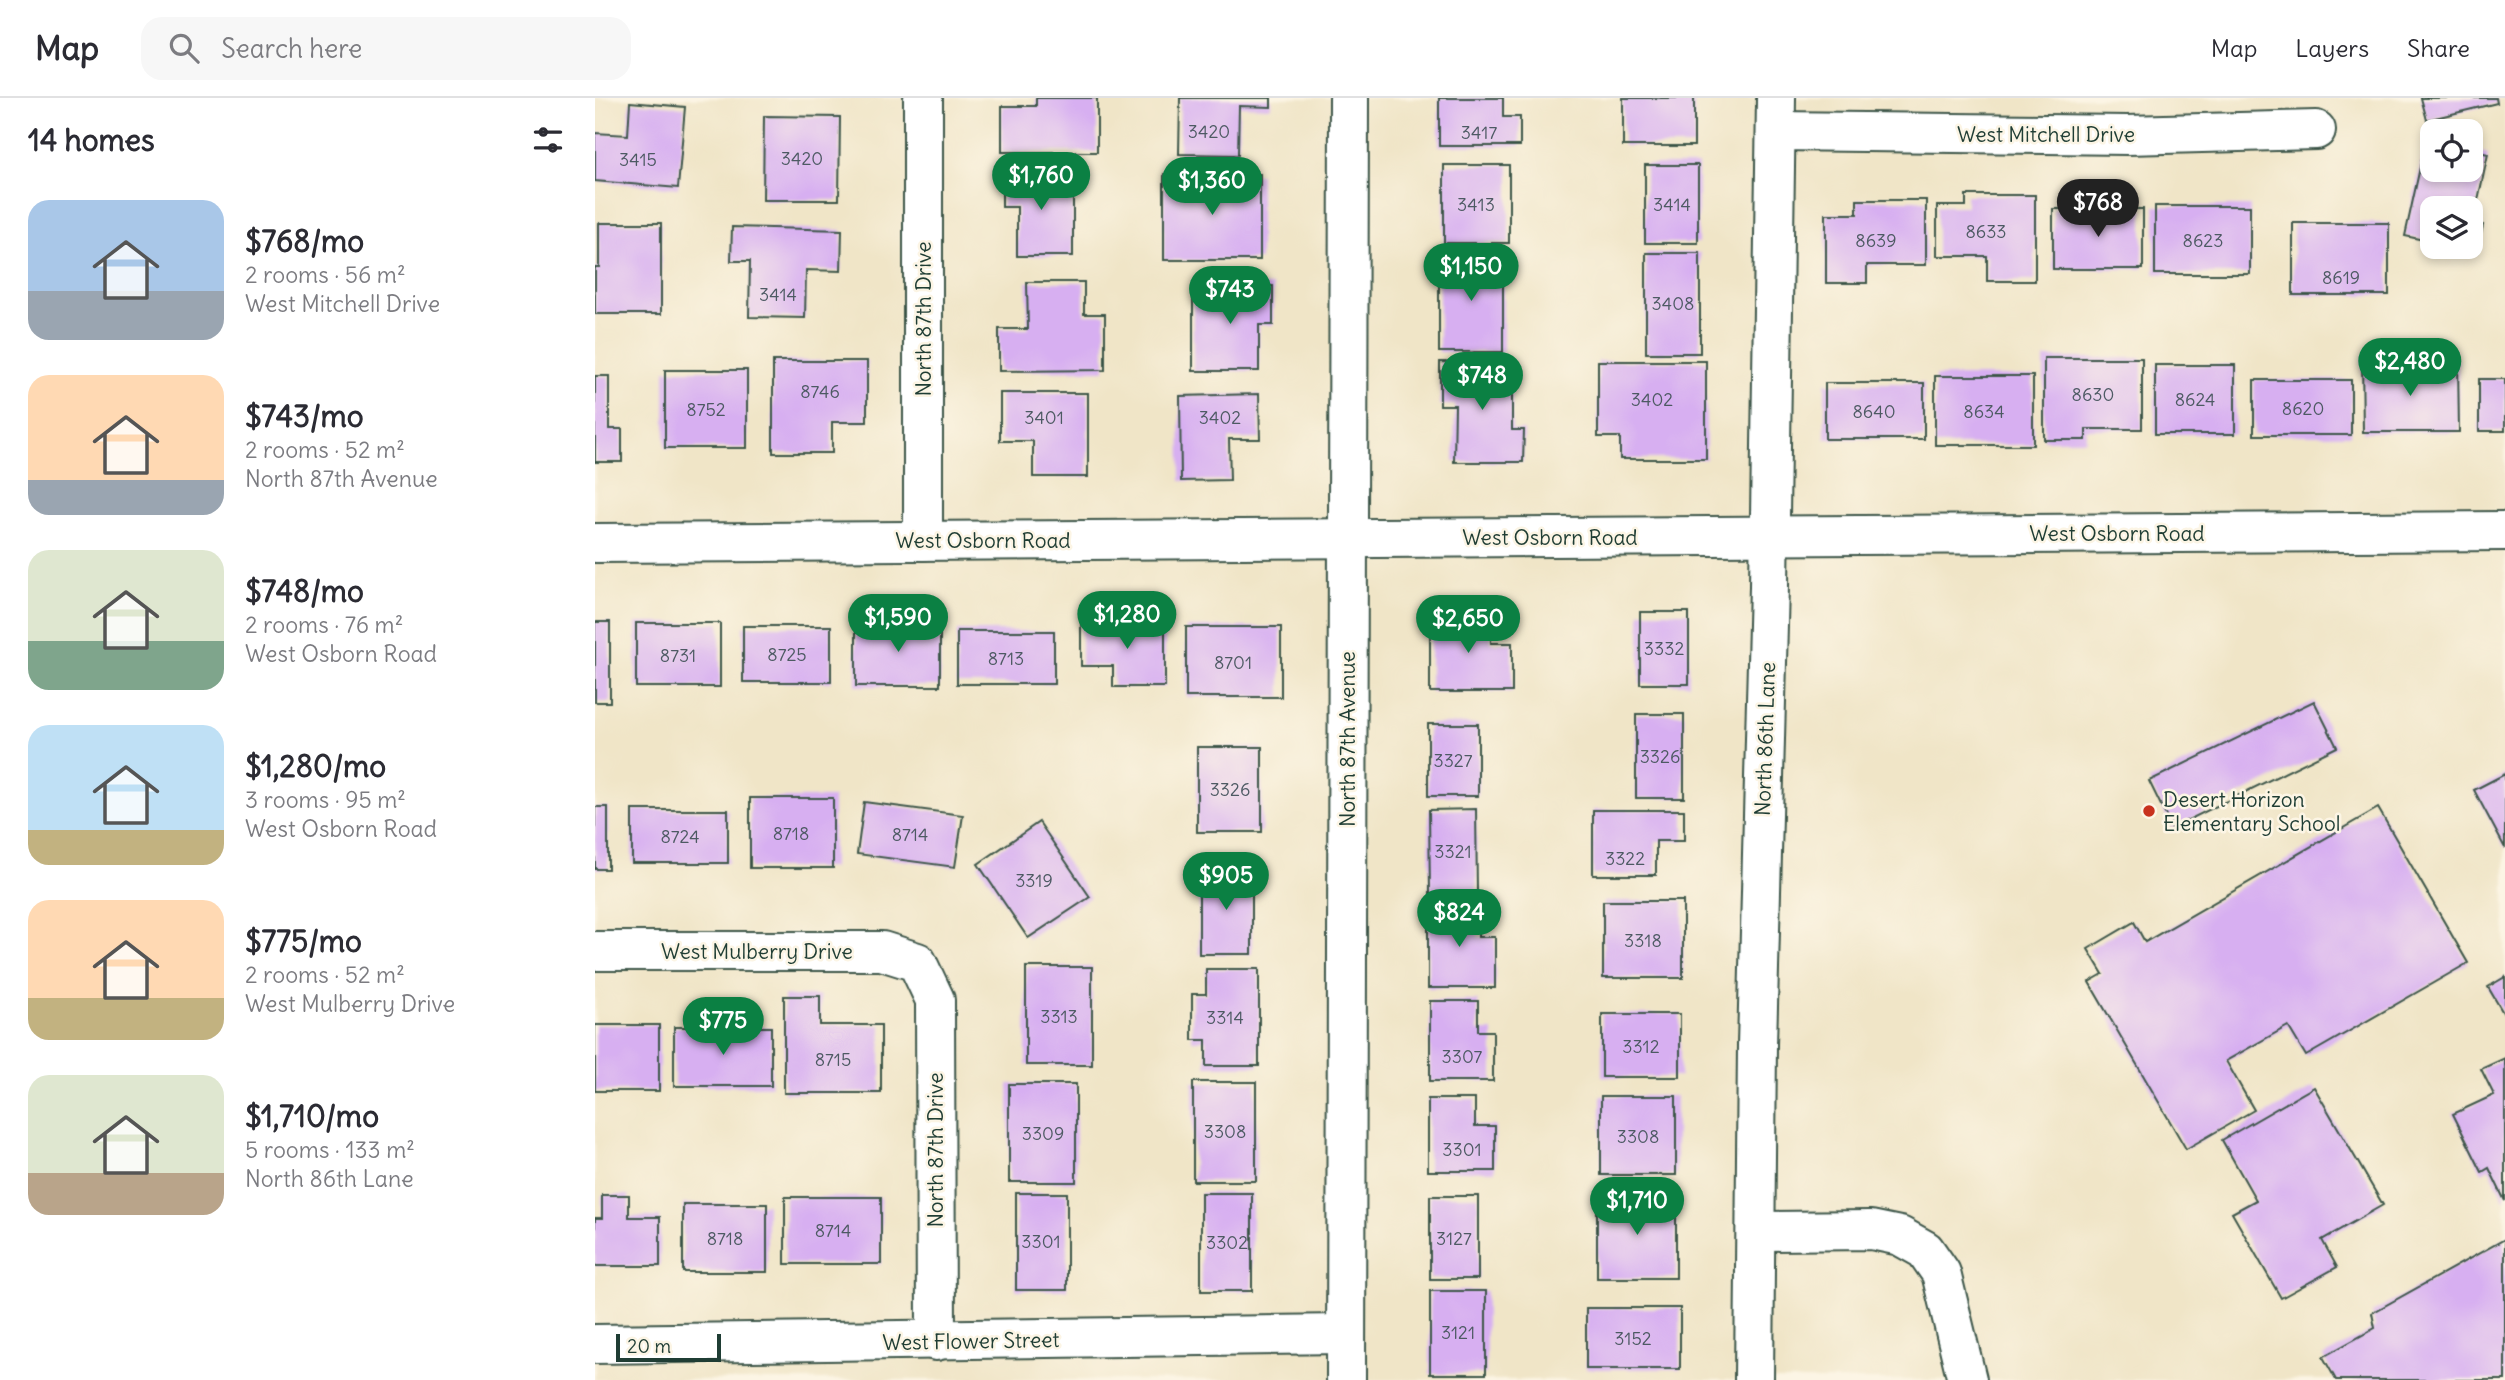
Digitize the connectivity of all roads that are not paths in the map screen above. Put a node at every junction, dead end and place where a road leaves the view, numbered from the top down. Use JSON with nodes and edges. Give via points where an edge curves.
{"nodes":[{"id":1,"x":923,"y":98,"type":"edge"},
{"id":2,"x":1349,"y":98,"type":"edge"},
{"id":3,"x":1776,"y":114,"type":"edge"},
{"id":4,"x":2316,"y":130,"type":"dead end"},
{"id":5,"x":2505,"y":531,"type":"edge"},
{"id":6,"x":1769,"y":535,"type":"junction"},
{"id":7,"x":1347,"y":538,"type":"junction"},
{"id":8,"x":923,"y":541,"type":"junction"},
{"id":9,"x":595,"y":543,"type":"edge"},
{"id":10,"x":595,"y":951,"type":"edge"},
{"id":11,"x":918,"y":962,"type":"joint"},
{"id":12,"x":1756,"y":1231,"type":"junction"},
{"id":13,"x":1346,"y":1334,"type":"junction"},
{"id":14,"x":936,"y":1341,"type":"junction"},
{"id":15,"x":595,"y":1345,"type":"edge"},
{"id":16,"x":1346,"y":1380,"type":"edge"},
{"id":17,"x":1754,"y":1380,"type":"edge"},
{"id":18,"x":1967,"y":1380,"type":"edge"}],
"edges":[{"from":1,"to":8,"type":"street","name":"North 87th Drive"},
{"from":2,"to":7,"type":"street","name":"North 87th Avenue"},
{"from":3,"to":4,"type":"street","name":"West Mitchell Drive","via":[[2127,135]]},
{"from":3,"to":6,"type":"street","name":"North 86th Lane"},
{"from":5,"to":6,"type":"street","name":"West Osborn Road"},
{"from":6,"to":7,"type":"street","name":"West Osborn Road"},
{"from":6,"to":12,"type":"street","name":"North 86th Lane"},
{"from":7,"to":8,"type":"street","name":"West Osborn Road"},
{"from":7,"to":13,"type":"street","name":"North 87th Avenue"},
{"from":8,"to":9,"type":"street","name":"West Osborn Road"},
{"from":10,"to":11,"type":"street","name":"West Mulberry Drive","via":[[882,951]]},
{"from":11,"to":14,"type":"street","name":"North 87th Drive","via":[[935,1000]]},
{"from":12,"to":17,"type":"street","name":"North 86th Lane"},
{"from":12,"to":18,"type":"street","via":[[1871,1230],[1900,1236],[1925,1250],[1941,1273]]},
{"from":13,"to":14,"type":"street","name":"West Flower Street"},
{"from":13,"to":16,"type":"street","name":"North 87th Avenue"},
{"from":14,"to":15,"type":"street","name":"West Flower Street"}]}
